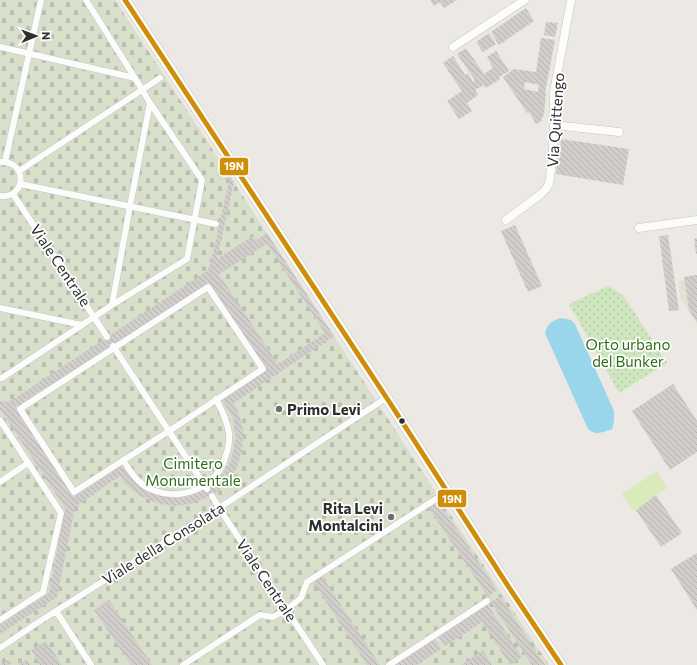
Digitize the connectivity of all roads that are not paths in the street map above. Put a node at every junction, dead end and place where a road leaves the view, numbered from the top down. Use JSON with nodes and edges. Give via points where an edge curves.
{"nodes":[{"id":1,"x":41,"y":0,"type":"edge"},
{"id":2,"x":86,"y":0,"type":"edge"},
{"id":3,"x":125,"y":0,"type":"edge"},
{"id":4,"x":525,"y":0,"type":"edge"},
{"id":5,"x":570,"y":0,"type":"edge"},
{"id":6,"x":0,"y":47,"type":"edge"},
{"id":7,"x":453,"y":47,"type":"dead end"},
{"id":8,"x":29,"y":53,"type":"junction"},
{"id":9,"x":135,"y":78,"type":"junction"},
{"id":10,"x":160,"y":78,"type":"dead end"},
{"id":11,"x":142,"y":90,"type":"junction"},
{"id":12,"x":150,"y":104,"type":"junction"},
{"id":13,"x":554,"y":125,"type":"junction"},
{"id":14,"x":619,"y":132,"type":"dead end"},
{"id":15,"x":2,"y":162,"type":"edge"},
{"id":16,"x":19,"y":171,"type":"junction"},
{"id":17,"x":20,"y":184,"type":"junction"},
{"id":18,"x":13,"y":194,"type":"junction"},
{"id":19,"x":0,"y":198,"type":"edge"},
{"id":20,"x":130,"y":206,"type":"junction"},
{"id":21,"x":195,"y":219,"type":"junction"},
{"id":22,"x":506,"y":220,"type":"dead end"},
{"id":23,"x":697,"y":220,"type":"edge"},
{"id":24,"x":216,"y":224,"type":"dead end"},
{"id":25,"x":639,"y":228,"type":"dead end"},
{"id":26,"x":112,"y":306,"type":"junction"},
{"id":27,"x":0,"y":308,"type":"edge"},
{"id":28,"x":95,"y":317,"type":"junction"},
{"id":29,"x":82,"y":325,"type":"junction"},
{"id":30,"x":107,"y":337,"type":"dead end"},
{"id":31,"x":114,"y":347,"type":"junction"},
{"id":32,"x":0,"y":378,"type":"edge"},
{"id":33,"x":386,"y":398,"type":"junction"},
{"id":34,"x":216,"y":399,"type":"junction"},
{"id":35,"x":0,"y":420,"type":"edge"},
{"id":36,"x":169,"y":431,"type":"junction"},
{"id":37,"x":123,"y":460,"type":"junction"},
{"id":38,"x":28,"y":463,"type":"junction"},
{"id":39,"x":0,"y":482,"type":"edge"},
{"id":40,"x":206,"y":487,"type":"junction"},
{"id":41,"x":212,"y":496,"type":"dead end"},
{"id":42,"x":436,"y":499,"type":"dead end"},
{"id":43,"x":219,"y":508,"type":"junction"},
{"id":44,"x":487,"y":601,"type":"dead end"},
{"id":45,"x":287,"y":610,"type":"junction"},
{"id":46,"x":56,"y":612,"type":"junction"},
{"id":47,"x":0,"y":620,"type":"edge"},
{"id":48,"x":0,"y":648,"type":"edge"},
{"id":49,"x":91,"y":665,"type":"edge"},
{"id":50,"x":183,"y":665,"type":"edge"},
{"id":51,"x":323,"y":665,"type":"edge"},
{"id":52,"x":388,"y":665,"type":"edge"},
{"id":53,"x":561,"y":665,"type":"edge"}],
"edges":[{"from":1,"to":8,"type":"street"},
{"from":2,"to":9,"type":"street"},
{"from":3,"to":33,"type":"street"},
{"from":4,"to":7,"type":"street"},
{"from":5,"to":13,"type":"street","name":"Via Quittengo","via":[[554,92]]},
{"from":6,"to":8,"type":"street"},
{"from":8,"to":9,"type":"street"},
{"from":8,"to":15,"type":"street"},
{"from":9,"to":11,"type":"street"},
{"from":10,"to":11,"type":"street"},
{"from":11,"to":12,"type":"street"},
{"from":11,"to":16,"type":"street"},
{"from":12,"to":20,"type":"street"},
{"from":12,"to":21,"type":"street","via":[[202,180]]},
{"from":13,"to":14,"type":"street"},
{"from":13,"to":22,"type":"street","name":"Via Quittengo","via":[[550,184],[541,194]]},
{"from":15,"to":16,"type":"street","via":[[10,163]]},
{"from":16,"to":17,"type":"street"},
{"from":17,"to":18,"type":"street"},
{"from":17,"to":20,"type":"street"},
{"from":18,"to":19,"type":"street"},
{"from":18,"to":28,"type":"street","name":"Viale Centrale"},
{"from":20,"to":21,"type":"street"},
{"from":20,"to":26,"type":"street"},
{"from":21,"to":24,"type":"street"},
{"from":21,"to":26,"type":"street","via":[[187,259]]},
{"from":23,"to":25,"type":"street"},
{"from":26,"to":28,"type":"street"},
{"from":27,"to":29,"type":"street"},
{"from":28,"to":29,"type":"street"},
{"from":28,"to":30,"type":"street","name":"Viale Centrale"},
{"from":29,"to":32,"type":"street"},
{"from":31,"to":34,"type":"street","via":[[208,287],[262,369]]},
{"from":31,"to":36,"type":"street"},
{"from":31,"to":37,"type":"street","via":[[20,409],[74,492]]},
{"from":33,"to":43,"type":"street","name":"Viale della Consolata"},
{"from":33,"to":53,"type":"street"},
{"from":34,"to":36,"type":"street"},
{"from":34,"to":40,"type":"street","via":[[225,417],[229,434],[228,449],[224,463]]},
{"from":35,"to":38,"type":"street"},
{"from":36,"to":37,"type":"street"},
{"from":36,"to":40,"type":"street"},
{"from":37,"to":40,"type":"street","via":[[134,478],[149,488],[179,494]]},
{"from":38,"to":39,"type":"street"},
{"from":38,"to":47,"type":"street","via":[[61,513],[43,592]]},
{"from":41,"to":43,"type":"street","name":"Viale Centrale"},
{"from":42,"to":45,"type":"street","via":[[307,582],[301,598]]},
{"from":43,"to":45,"type":"street","name":"Viale Centrale"},
{"from":43,"to":46,"type":"street","name":"Viale della Consolata"},
{"from":44,"to":52,"type":"street"},
{"from":45,"to":50,"type":"street","via":[[273,617],[260,615]]},
{"from":45,"to":51,"type":"street","name":"Viale Centrale"},
{"from":46,"to":48,"type":"street","name":"Viale della Consolata"},
{"from":46,"to":49,"type":"street"}]}
